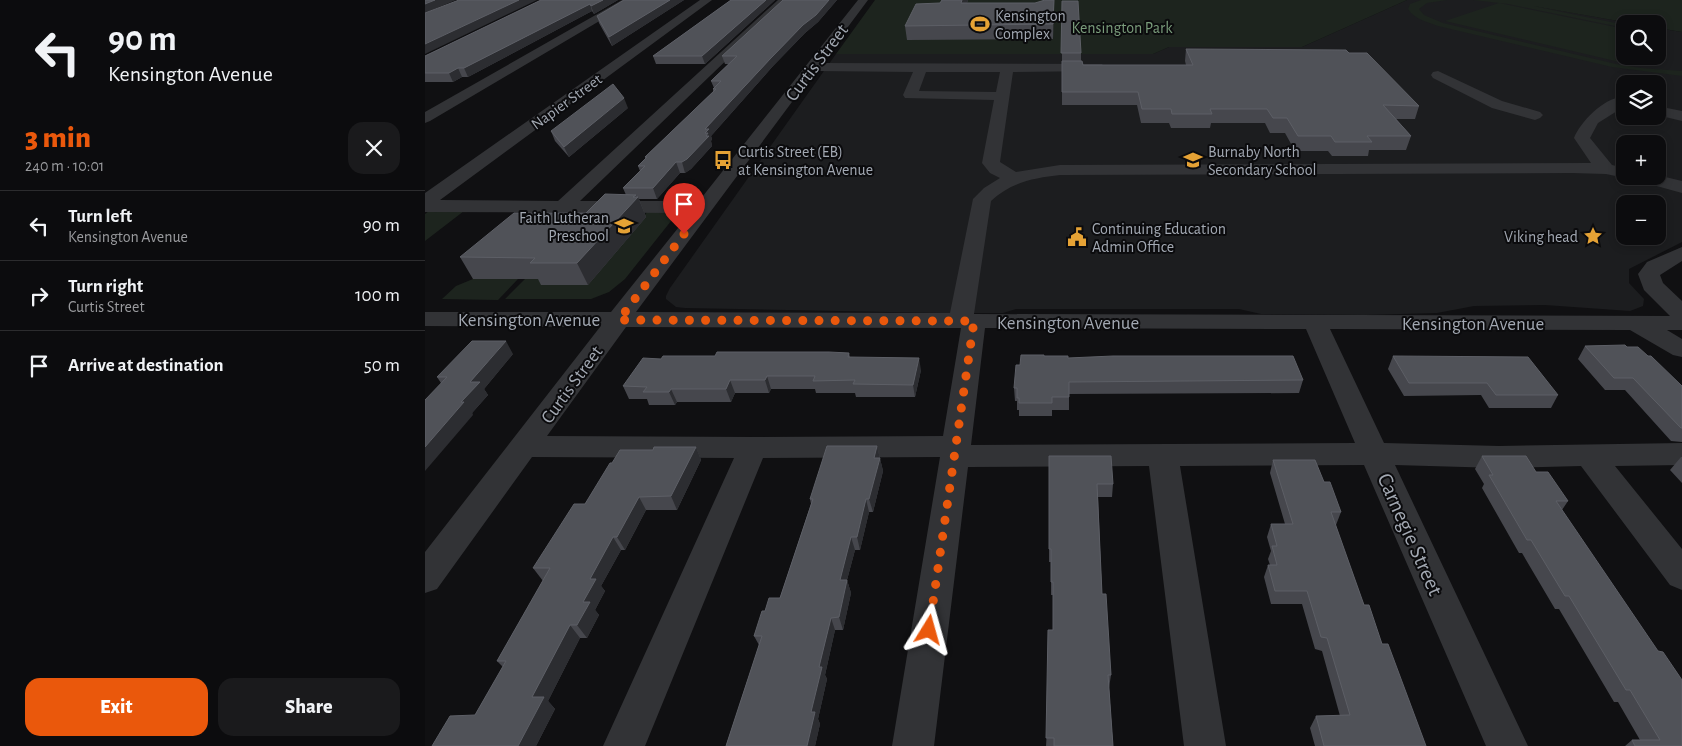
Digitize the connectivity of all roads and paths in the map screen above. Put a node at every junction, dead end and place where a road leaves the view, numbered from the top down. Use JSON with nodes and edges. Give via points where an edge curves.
{"nodes":[{"id":1,"x":630,"y":0,"type":"edge"},
{"id":2,"x":707,"y":0,"type":"edge"},
{"id":3,"x":784,"y":0,"type":"edge"},
{"id":4,"x":863,"y":0,"type":"edge"},
{"id":5,"x":812,"y":67,"type":"junction"},
{"id":6,"x":1111,"y":67,"type":"edge"},
{"id":7,"x":921,"y":68,"type":"junction"},
{"id":8,"x":1007,"y":68,"type":"junction"},
{"id":9,"x":1438,"y":75,"type":"dead end"},
{"id":10,"x":1003,"y":96,"type":"junction"},
{"id":11,"x":1616,"y":105,"type":"edge"},
{"id":12,"x":1666,"y":112,"type":"edge"},
{"id":13,"x":1535,"y":115,"type":"dead end"},
{"id":14,"x":1682,"y":116,"type":"edge"},
{"id":15,"x":425,"y":118,"type":"edge"},
{"id":16,"x":1606,"y":169,"type":"junction"},
{"id":17,"x":1616,"y":171,"type":"edge"},
{"id":18,"x":1014,"y":178,"type":"junction"},
{"id":19,"x":1666,"y":182,"type":"edge"},
{"id":20,"x":1682,"y":186,"type":"edge"},
{"id":21,"x":425,"y":202,"type":"edge"},
{"id":22,"x":425,"y":206,"type":"edge"},
{"id":23,"x":562,"y":207,"type":"junction"},
{"id":24,"x":705,"y":207,"type":"junction"},
{"id":25,"x":1682,"y":253,"type":"edge"},
{"id":26,"x":1682,"y":314,"type":"edge"},
{"id":27,"x":434,"y":319,"type":"edge"},
{"id":28,"x":619,"y":320,"type":"junction"},
{"id":29,"x":967,"y":321,"type":"junction"},
{"id":30,"x":1315,"y":323,"type":"junction"},
{"id":31,"x":1635,"y":323,"type":"junction"},
{"id":32,"x":1682,"y":323,"type":"edge"},
{"id":33,"x":425,"y":336,"type":"edge"},
{"id":34,"x":1682,"y":349,"type":"edge"},
{"id":35,"x":526,"y":446,"type":"junction"},
{"id":36,"x":753,"y":448,"type":"junction"},
{"id":37,"x":955,"y":451,"type":"junction"},
{"id":38,"x":1375,"y":454,"type":"junction"},
{"id":39,"x":1682,"y":454,"type":"edge"},
{"id":40,"x":1589,"y":455,"type":"junction"},
{"id":41,"x":1163,"y":456,"type":"junction"},
{"id":42,"x":1682,"y":575,"type":"edge"},
{"id":43,"x":425,"y":578,"type":"edge"},
{"id":44,"x":624,"y":746,"type":"edge"},
{"id":45,"x":913,"y":746,"type":"edge"},
{"id":46,"x":1205,"y":746,"type":"edge"},
{"id":47,"x":1507,"y":746,"type":"edge"}],
"edges":[{"from":1,"to":15,"type":"street"},
{"from":2,"to":21,"type":"street","name":"Napier Street"},
{"from":3,"to":23,"type":"street"},
{"from":4,"to":5,"type":"street","name":"Curtis Street"},
{"from":5,"to":7,"type":"street"},
{"from":5,"to":24,"type":"street","name":"Curtis Street"},
{"from":6,"to":8,"type":"street"},
{"from":7,"to":8,"type":"street"},
{"from":7,"to":10,"type":"street","via":[[910,95]]},
{"from":8,"to":10,"type":"street"},
{"from":9,"to":13,"type":"street","via":[[1485,100],[1516,112]]},
{"from":10,"to":18,"type":"street","via":[[991,163]]},
{"from":11,"to":16,"type":"street","via":[[1591,120],[1582,138]]},
{"from":12,"to":14,"type":"street"},
{"from":16,"to":17,"type":"street"},
{"from":16,"to":18,"type":"street","via":[[1060,170]]},
{"from":18,"to":29,"type":"street","via":[[993,188],[982,199]]},
{"from":19,"to":20,"type":"street"},
{"from":22,"to":23,"type":"street"},
{"from":23,"to":24,"type":"street"},
{"from":24,"to":28,"type":"street","name":"Curtis Street"},
{"from":25,"to":26,"type":"street","via":[[1655,267],[1649,274],[1652,285]]},
{"from":27,"to":28,"type":"street","name":"Kensington Avenue"},
{"from":27,"to":33,"type":"street"},
{"from":28,"to":29,"type":"street","name":"Kensington Avenue"},
{"from":28,"to":35,"type":"street","name":"Curtis Street"},
{"from":29,"to":30,"type":"street","name":"Kensington Avenue","via":[[1026,311]]},
{"from":29,"to":37,"type":"street"},
{"from":30,"to":31,"type":"street","name":"Kensington Avenue"},
{"from":30,"to":38,"type":"street","name":"Carnegie Street"},
{"from":31,"to":32,"type":"street","name":"Kensington Avenue"},
{"from":31,"to":34,"type":"street"},
{"from":35,"to":36,"type":"street"},
{"from":35,"to":43,"type":"street","name":"Curtis Street"},
{"from":36,"to":37,"type":"street"},
{"from":36,"to":44,"type":"street"},
{"from":37,"to":41,"type":"street"},
{"from":37,"to":45,"type":"street"},
{"from":38,"to":40,"type":"street"},
{"from":38,"to":41,"type":"street"},
{"from":38,"to":47,"type":"street","name":"Carnegie Street"},
{"from":39,"to":40,"type":"street"},
{"from":40,"to":42,"type":"street"},
{"from":41,"to":46,"type":"street"}]}
